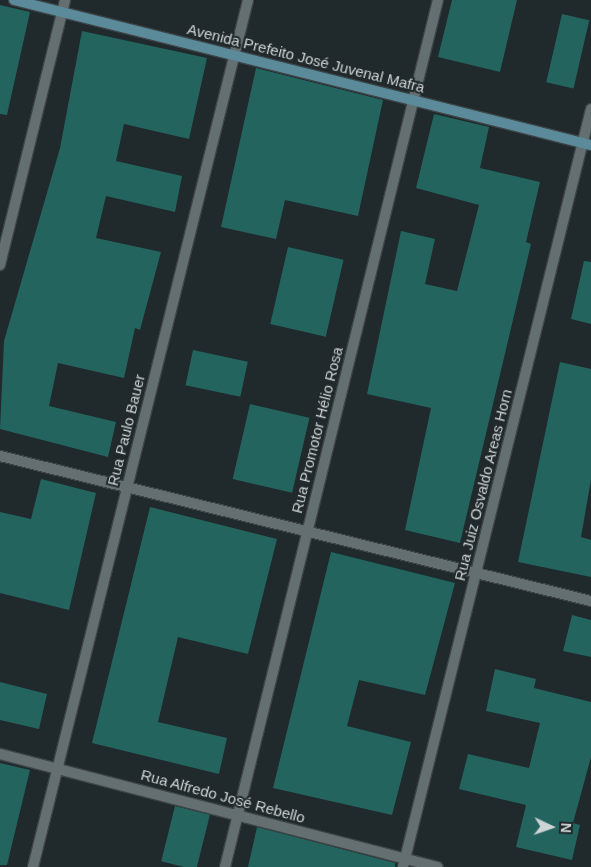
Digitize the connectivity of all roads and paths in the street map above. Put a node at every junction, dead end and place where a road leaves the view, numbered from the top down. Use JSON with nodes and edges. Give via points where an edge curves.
{"nodes":[{"id":1,"x":14,"y":0,"type":"edge"},
{"id":2,"x":65,"y":0,"type":"edge"},
{"id":3,"x":248,"y":0,"type":"edge"},
{"id":4,"x":438,"y":0,"type":"edge"},
{"id":5,"x":62,"y":12,"type":"junction"},
{"id":6,"x":234,"y":55,"type":"junction"},
{"id":7,"x":413,"y":100,"type":"junction"},
{"id":8,"x":591,"y":109,"type":"edge"},
{"id":9,"x":587,"y":144,"type":"edge"},
{"id":10,"x":0,"y":266,"type":"edge"},
{"id":11,"x":0,"y":456,"type":"edge"},
{"id":12,"x":127,"y":487,"type":"junction"},
{"id":13,"x":307,"y":532,"type":"junction"},
{"id":14,"x":476,"y":573,"type":"junction"},
{"id":15,"x":591,"y":602,"type":"edge"},
{"id":16,"x":0,"y":754,"type":"edge"},
{"id":17,"x":57,"y":768,"type":"junction"},
{"id":18,"x":238,"y":815,"type":"junction"},
{"id":19,"x":404,"y":863,"type":"edge"},
{"id":20,"x":33,"y":867,"type":"edge"},
{"id":21,"x":225,"y":867,"type":"edge"},
{"id":22,"x":438,"y":867,"type":"edge"}],
"edges":[{"from":1,"to":5,"type":"main road","name":"Avenida Prefeito José Juvenal Mafra"},
{"from":2,"to":5,"type":"street"},
{"from":3,"to":6,"type":"street","name":"Rua Paulo Bauer"},
{"from":4,"to":7,"type":"street","name":"Rua Promotor Hélio Rosa"},
{"from":5,"to":6,"type":"main road","name":"Avenida Prefeito José Juvenal Mafra"},
{"from":5,"to":10,"type":"street"},
{"from":6,"to":7,"type":"main road","name":"Avenida Prefeito José Juvenal Mafra"},
{"from":6,"to":12,"type":"street","name":"Rua Paulo Bauer"},
{"from":7,"to":9,"type":"main road","name":"Avenida Prefeito José Juvenal Mafra"},
{"from":7,"to":13,"type":"street","name":"Rua Promotor Hélio Rosa"},
{"from":8,"to":9,"type":"street","name":"Rua Juiz Osvaldo Areas Horn"},
{"from":9,"to":14,"type":"street","name":"Rua Juiz Osvaldo Areas Horn"},
{"from":11,"to":12,"type":"street"},
{"from":12,"to":13,"type":"street"},
{"from":12,"to":17,"type":"street","name":"Rua Paulo Bauer"},
{"from":13,"to":14,"type":"street"},
{"from":13,"to":18,"type":"street","name":"Rua Promotor Hélio Rosa"},
{"from":14,"to":15,"type":"street"},
{"from":14,"to":19,"type":"street","name":"Rua Juiz Osvaldo Areas Horn"},
{"from":16,"to":17,"type":"street","name":"Rua Alfredo José Rebello"},
{"from":17,"to":18,"type":"street","name":"Rua Alfredo José Rebello"},
{"from":17,"to":20,"type":"street","name":"Rua Paulo Bauer"},
{"from":18,"to":19,"type":"street","name":"Rua Alfredo José Rebello"},
{"from":18,"to":21,"type":"street","name":"Rua Promotor Hélio Rosa"},
{"from":19,"to":22,"type":"street","name":"Rua Alfredo José Rebello"}]}
